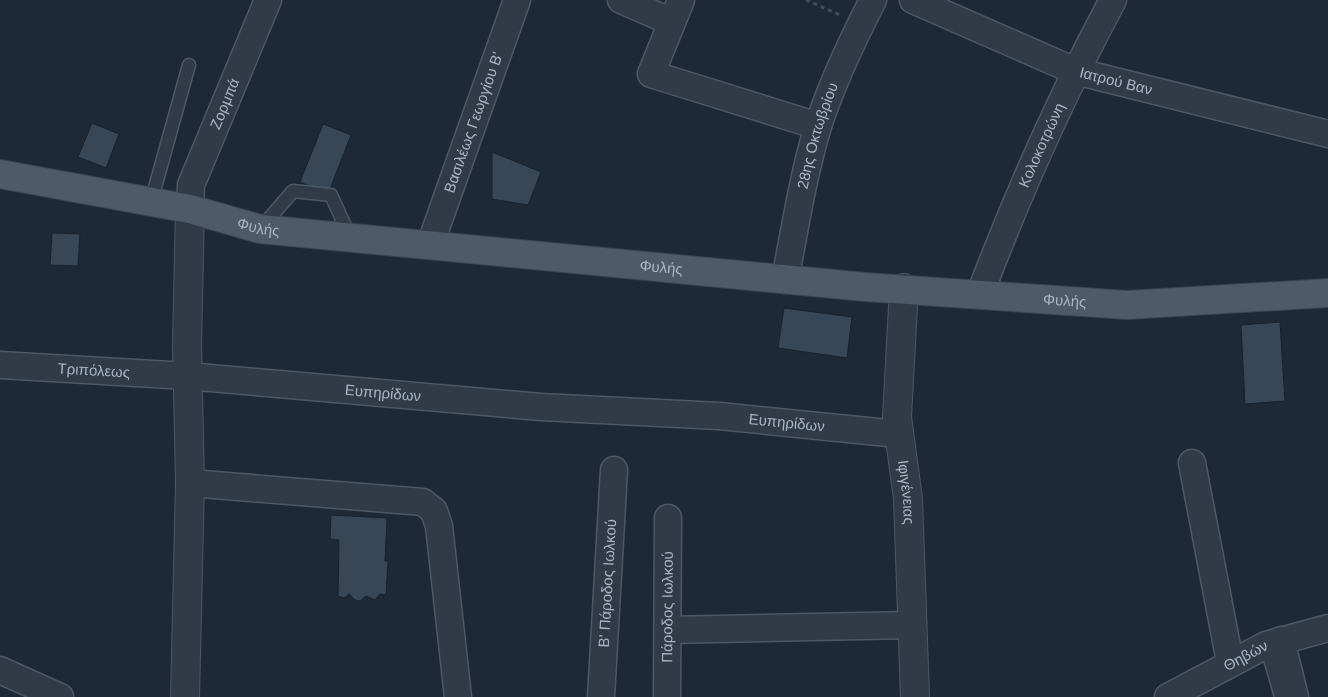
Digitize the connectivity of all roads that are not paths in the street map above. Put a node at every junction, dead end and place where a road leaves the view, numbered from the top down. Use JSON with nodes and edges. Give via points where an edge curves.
{"nodes":[{"id":1,"x":268,"y":0,"type":"edge"},
{"id":2,"x":517,"y":0,"type":"edge"},
{"id":3,"x":621,"y":0,"type":"edge"},
{"id":4,"x":873,"y":0,"type":"edge"},
{"id":5,"x":912,"y":0,"type":"edge"},
{"id":6,"x":1113,"y":0,"type":"edge"},
{"id":7,"x":677,"y":11,"type":"edge"},
{"id":8,"x":189,"y":66,"type":"dead end"},
{"id":9,"x":1075,"y":71,"type":"junction"},
{"id":10,"x":818,"y":126,"type":"junction"},
{"id":11,"x":1328,"y":134,"type":"edge"},
{"id":12,"x":0,"y":174,"type":"edge"},
{"id":13,"x":151,"y":202,"type":"junction"},
{"id":14,"x":190,"y":209,"type":"junction"},
{"id":15,"x":260,"y":229,"type":"junction"},
{"id":16,"x":350,"y":237,"type":"junction"},
{"id":17,"x":430,"y":245,"type":"junction"},
{"id":18,"x":786,"y":280,"type":"junction"},
{"id":19,"x":904,"y":288,"type":"junction"},
{"id":20,"x":1328,"y":293,"type":"edge"},
{"id":21,"x":980,"y":294,"type":"junction"},
{"id":22,"x":0,"y":365,"type":"edge"},
{"id":23,"x":187,"y":376,"type":"junction"},
{"id":24,"x":898,"y":434,"type":"junction"},
{"id":25,"x":1192,"y":464,"type":"dead end"},
{"id":26,"x":614,"y":470,"type":"dead end"},
{"id":27,"x":190,"y":483,"type":"junction"},
{"id":28,"x":668,"y":518,"type":"dead end"},
{"id":29,"x":911,"y":625,"type":"junction"},
{"id":30,"x":1328,"y":628,"type":"edge"},
{"id":31,"x":668,"y":630,"type":"junction"},
{"id":32,"x":1274,"y":642,"type":"junction"},
{"id":33,"x":1230,"y":662,"type":"junction"},
{"id":34,"x":0,"y":670,"type":"edge"},
{"id":35,"x":1169,"y":696,"type":"edge"},
{"id":36,"x":60,"y":697,"type":"edge"},
{"id":37,"x":185,"y":697,"type":"edge"},
{"id":38,"x":458,"y":697,"type":"edge"},
{"id":39,"x":601,"y":697,"type":"edge"},
{"id":40,"x":667,"y":697,"type":"edge"},
{"id":41,"x":915,"y":697,"type":"edge"},
{"id":42,"x":1281,"y":697,"type":"edge"},
{"id":43,"x":1295,"y":697,"type":"edge"}],
"edges":[{"from":1,"to":14,"type":"street","name":"Ζορμπά","via":[[191,185]]},
{"from":2,"to":17,"type":"street","name":"Βασιλέως Γεωργίου Β'"},
{"from":3,"to":7,"type":"street"},
{"from":4,"to":10,"type":"street","name":"28ης Οκτωβρίου","via":[[834,83]]},
{"from":5,"to":9,"type":"street","name":"Ιατρού Βαν"},
{"from":6,"to":9,"type":"street","name":"Κολοκοτρώνη"},
{"from":7,"to":10,"type":"street","via":[[651,74]]},
{"from":8,"to":13,"type":"lane"},
{"from":9,"to":11,"type":"street","name":"Ιατρού Βαν"},
{"from":9,"to":21,"type":"street","name":"Κολοκοτρώνη","via":[[1002,234]]},
{"from":10,"to":18,"type":"street","name":"28ης Οκτωβρίου","via":[[803,182]]},
{"from":12,"to":13,"type":"main road","name":"Φυλής"},
{"from":13,"to":14,"type":"main road","name":"Φυλής"},
{"from":14,"to":15,"type":"main road","name":"Φυλής"},
{"from":14,"to":23,"type":"street"},
{"from":15,"to":16,"type":"main road","name":"Φυλής"},
{"from":15,"to":16,"type":"lane","via":[[293,191],[331,196]]},
{"from":16,"to":17,"type":"main road","name":"Φυλής"},
{"from":17,"to":18,"type":"main road","name":"Φυλής"},
{"from":18,"to":19,"type":"main road","name":"Φυλής"},
{"from":19,"to":21,"type":"main road","name":"Φυλής"},
{"from":19,"to":24,"type":"street","name":"Ιφιγένειας"},
{"from":20,"to":21,"type":"main road","name":"Φυλής","via":[[1127,305]]},
{"from":22,"to":23,"type":"street","name":"Τριπόλεως"},
{"from":23,"to":24,"type":"street","name":"Ευπηρίδων","via":[[542,407],[718,416]]},
{"from":23,"to":27,"type":"street"},
{"from":24,"to":29,"type":"street","name":"Ιφιγένειας","via":[[908,498]]},
{"from":25,"to":33,"type":"street"},
{"from":26,"to":39,"type":"street","name":"Β' Πάροδος Ιωλκού"},
{"from":27,"to":37,"type":"street"},
{"from":27,"to":38,"type":"street","via":[[423,502],[434,510],[439,526]]},
{"from":28,"to":31,"type":"street","name":"Πάροδος Ιωλκού"},
{"from":29,"to":31,"type":"street"},
{"from":29,"to":41,"type":"street","name":"Ιφιγένειας"},
{"from":30,"to":32,"type":"street","name":"Θηβών"},
{"from":31,"to":40,"type":"street","name":"Πάροδος Ιωλκού"},
{"from":32,"to":33,"type":"street","name":"Θηβών"},
{"from":32,"to":42,"type":"lane"},
{"from":32,"to":43,"type":"street"},
{"from":33,"to":35,"type":"street","name":"Θηβών"},
{"from":34,"to":36,"type":"street"}]}
